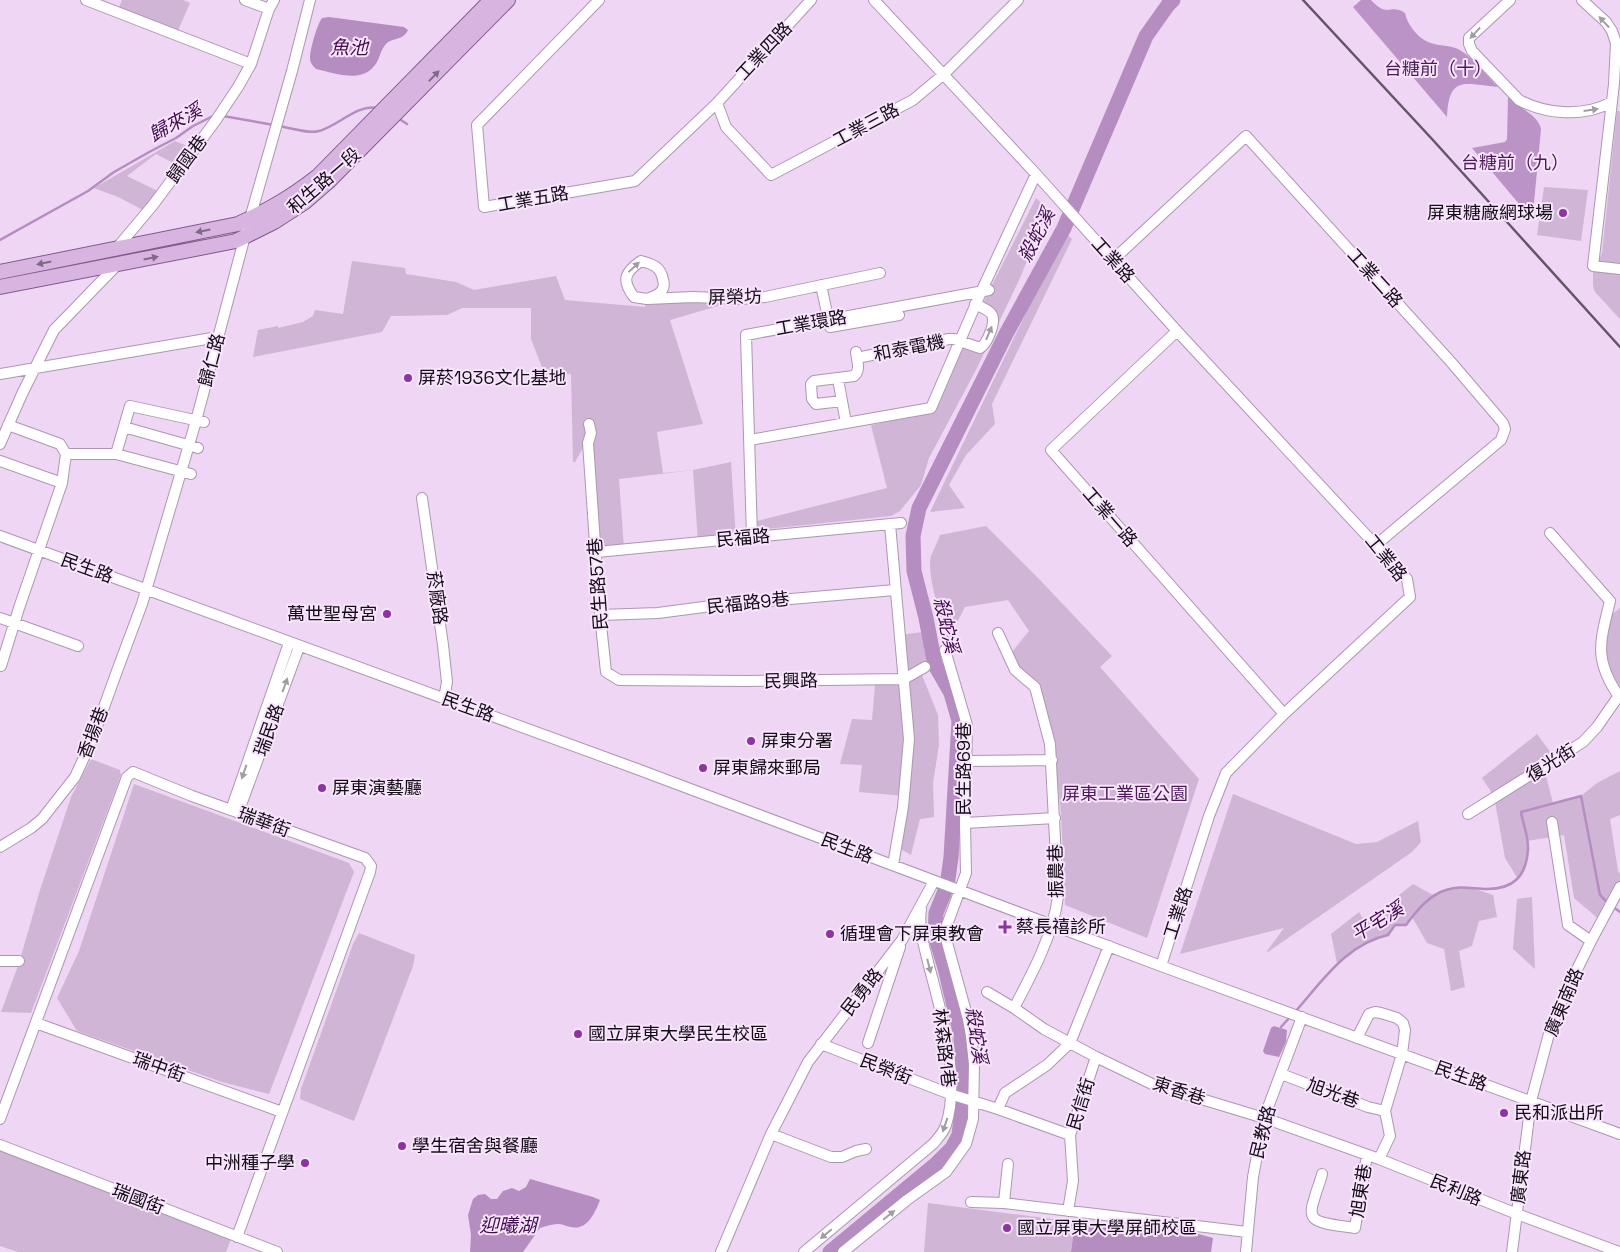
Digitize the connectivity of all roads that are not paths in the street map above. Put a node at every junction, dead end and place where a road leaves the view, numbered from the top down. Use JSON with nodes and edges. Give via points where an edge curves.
{"nodes":[{"id":1,"x":86,"y":0,"type":"edge"},
{"id":2,"x":245,"y":0,"type":"edge"},
{"id":3,"x":310,"y":0,"type":"edge"},
{"id":4,"x":491,"y":0,"type":"edge"},
{"id":5,"x":508,"y":0,"type":"edge"},
{"id":6,"x":600,"y":0,"type":"edge"},
{"id":7,"x":812,"y":0,"type":"edge"},
{"id":8,"x":874,"y":0,"type":"edge"},
{"id":9,"x":1018,"y":0,"type":"edge"},
{"id":10,"x":1510,"y":0,"type":"edge"},
{"id":11,"x":1582,"y":0,"type":"edge"},
{"id":12,"x":271,"y":5,"type":"edge"},
{"id":13,"x":251,"y":64,"type":"junction"},
{"id":14,"x":944,"y":74,"type":"junction"},
{"id":15,"x":1617,"y":85,"type":"edge"},
{"id":16,"x":716,"y":103,"type":"junction"},
{"id":17,"x":1616,"y":103,"type":"edge"},
{"id":18,"x":389,"y":112,"type":"junction"},
{"id":19,"x":1036,"y":174,"type":"junction"},
{"id":20,"x":250,"y":219,"type":"junction"},
{"id":21,"x":245,"y":236,"type":"junction"},
{"id":22,"x":116,"y":248,"type":"junction"},
{"id":23,"x":1113,"y":260,"type":"junction"},
{"id":24,"x":118,"y":264,"type":"junction"},
{"id":25,"x":1620,"y":269,"type":"edge"},
{"id":26,"x":0,"y":272,"type":"edge"},
{"id":27,"x":880,"y":273,"type":"dead end"},
{"id":28,"x":822,"y":285,"type":"junction"},
{"id":29,"x":0,"y":287,"type":"edge"},
{"id":30,"x":985,"y":291,"type":"junction"},
{"id":31,"x":647,"y":299,"type":"dead end"},
{"id":32,"x":975,"y":304,"type":"junction"},
{"id":33,"x":898,"y":315,"type":"dead end"},
{"id":34,"x":829,"y":320,"type":"junction"},
{"id":35,"x":1177,"y":331,"type":"junction"},
{"id":36,"x":218,"y":337,"type":"junction"},
{"id":37,"x":960,"y":341,"type":"junction"},
{"id":38,"x":34,"y":368,"type":"junction"},
{"id":39,"x":0,"y":374,"type":"edge"},
{"id":40,"x":838,"y":378,"type":"junction"},
{"id":41,"x":842,"y":402,"type":"junction"},
{"id":42,"x":200,"y":422,"type":"junction"},
{"id":43,"x":846,"y":423,"type":"junction"},
{"id":44,"x":589,"y":424,"type":"dead end"},
{"id":45,"x":8,"y":425,"type":"junction"},
{"id":46,"x":124,"y":427,"type":"junction"},
{"id":47,"x":750,"y":440,"type":"junction"},
{"id":48,"x":0,"y":444,"type":"edge"},
{"id":49,"x":193,"y":447,"type":"junction"},
{"id":50,"x":66,"y":454,"type":"junction"},
{"id":51,"x":116,"y":454,"type":"junction"},
{"id":52,"x":0,"y":461,"type":"edge"},
{"id":53,"x":186,"y":473,"type":"junction"},
{"id":54,"x":62,"y":483,"type":"junction"},
{"id":55,"x":422,"y":498,"type":"dead end"},
{"id":56,"x":901,"y":523,"type":"dead end"},
{"id":57,"x":890,"y":524,"type":"junction"},
{"id":58,"x":1550,"y":534,"type":"dead end"},
{"id":59,"x":0,"y":536,"type":"edge"},
{"id":60,"x":752,"y":538,"type":"junction"},
{"id":61,"x":1376,"y":544,"type":"junction"},
{"id":62,"x":40,"y":551,"type":"junction"},
{"id":63,"x":596,"y":552,"type":"junction"},
{"id":64,"x":146,"y":590,"type":"junction"},
{"id":65,"x":895,"y":590,"type":"junction"},
{"id":66,"x":600,"y":615,"type":"junction"},
{"id":67,"x":0,"y":618,"type":"edge"},
{"id":68,"x":15,"y":623,"type":"junction"},
{"id":69,"x":998,"y":633,"type":"dead end"},
{"id":70,"x":294,"y":645,"type":"junction"},
{"id":71,"x":78,"y":646,"type":"dead end"},
{"id":72,"x":945,"y":650,"type":"dead end"},
{"id":73,"x":1,"y":666,"type":"dead end"},
{"id":74,"x":925,"y":667,"type":"dead end"},
{"id":75,"x":904,"y":678,"type":"junction"},
{"id":76,"x":677,"y":680,"type":"joint"},
{"id":77,"x":1619,"y":696,"type":"edge"},
{"id":78,"x":444,"y":699,"type":"junction"},
{"id":79,"x":1284,"y":714,"type":"junction"},
{"id":80,"x":1052,"y":760,"type":"junction"},
{"id":81,"x":967,"y":761,"type":"junction"},
{"id":82,"x":234,"y":812,"type":"junction"},
{"id":83,"x":1468,"y":814,"type":"dead end"},
{"id":84,"x":1055,"y":818,"type":"junction"},
{"id":85,"x":1552,"y":822,"type":"dead end"},
{"id":86,"x":965,"y":823,"type":"junction"},
{"id":87,"x":0,"y":847,"type":"edge"},
{"id":88,"x":893,"y":865,"type":"junction"},
{"id":89,"x":934,"y":881,"type":"junction"},
{"id":90,"x":1620,"y":887,"type":"edge"},
{"id":91,"x":961,"y":891,"type":"junction"},
{"id":92,"x":922,"y":901,"type":"junction"},
{"id":93,"x":1051,"y":924,"type":"junction"},
{"id":94,"x":902,"y":940,"type":"junction"},
{"id":95,"x":1591,"y":942,"type":"junction"},
{"id":96,"x":1109,"y":946,"type":"junction"},
{"id":97,"x":0,"y":961,"type":"edge"},
{"id":98,"x":18,"y":961,"type":"dead end"},
{"id":99,"x":1161,"y":966,"type":"junction"},
{"id":100,"x":987,"y":992,"type":"dead end"},
{"id":101,"x":1014,"y":1008,"type":"junction"},
{"id":102,"x":1302,"y":1017,"type":"junction"},
{"id":103,"x":36,"y":1023,"type":"junction"},
{"id":104,"x":1357,"y":1038,"type":"junction"},
{"id":105,"x":868,"y":1043,"type":"dead end"},
{"id":106,"x":1070,"y":1043,"type":"junction"},
{"id":107,"x":821,"y":1044,"type":"junction"},
{"id":108,"x":1402,"y":1054,"type":"junction"},
{"id":109,"x":1096,"y":1057,"type":"junction"},
{"id":110,"x":1281,"y":1074,"type":"junction"},
{"id":111,"x":950,"y":1094,"type":"junction"},
{"id":112,"x":1531,"y":1101,"type":"junction"},
{"id":113,"x":974,"y":1102,"type":"junction"},
{"id":114,"x":998,"y":1109,"type":"junction"},
{"id":115,"x":1386,"y":1111,"type":"junction"},
{"id":116,"x":282,"y":1112,"type":"junction"},
{"id":117,"x":1264,"y":1118,"type":"junction"},
{"id":118,"x":0,"y":1119,"type":"edge"},
{"id":119,"x":771,"y":1134,"type":"junction"},
{"id":120,"x":1620,"y":1134,"type":"edge"},
{"id":121,"x":1070,"y":1135,"type":"junction"},
{"id":122,"x":0,"y":1145,"type":"edge"},
{"id":123,"x":866,"y":1149,"type":"dead end"},
{"id":124,"x":1367,"y":1155,"type":"junction"},
{"id":125,"x":1379,"y":1159,"type":"junction"},
{"id":126,"x":1008,"y":1164,"type":"dead end"},
{"id":127,"x":1322,"y":1174,"type":"dead end"},
{"id":128,"x":971,"y":1202,"type":"dead end"},
{"id":129,"x":1004,"y":1204,"type":"junction"},
{"id":130,"x":1068,"y":1210,"type":"junction"},
{"id":131,"x":1517,"y":1214,"type":"junction"},
{"id":132,"x":1247,"y":1232,"type":"junction"},
{"id":133,"x":237,"y":1237,"type":"junction"},
{"id":134,"x":277,"y":1252,"type":"edge"},
{"id":135,"x":721,"y":1252,"type":"edge"},
{"id":136,"x":804,"y":1252,"type":"edge"},
{"id":137,"x":843,"y":1252,"type":"edge"},
{"id":138,"x":1246,"y":1252,"type":"edge"},
{"id":139,"x":1512,"y":1252,"type":"edge"},
{"id":140,"x":1619,"y":1252,"type":"edge"}],
"edges":[{"from":1,"to":13,"type":"street"},
{"from":2,"to":12,"type":"street"},
{"from":3,"to":20,"type":"street","name":"歸仁路"},
{"from":4,"to":18,"type":"main road","name":"和生路一段"},
{"from":18,"to":5,"type":"main road","name":"和生路一段","one_way":true},
{"from":6,"to":16,"type":"street","name":"工業五路","via":[[477,125],[484,207],[635,181]]},
{"from":7,"to":16,"type":"street","name":"工業四路"},
{"from":8,"to":14,"type":"street"},
{"from":9,"to":14,"type":"street","name":"工業三路"},
{"from":10,"to":17,"type":"street","one_way":true,"via":[[1469,38],[1469,44],[1519,100],[1550,110],[1570,112],[1600,109]]},
{"from":15,"to":11,"type":"street","one_way":true,"via":[[1616,43],[1612,31]]},
{"from":12,"to":13,"type":"street","name":"歸國巷"},
{"from":13,"to":22,"type":"street","name":"歸國巷","via":[[216,120],[143,218]]},
{"from":14,"to":16,"type":"street","name":"工業三路","via":[[913,100],[772,175],[726,127]]},
{"from":14,"to":19,"type":"street"},
{"from":15,"to":17,"type":"street"},
{"from":17,"to":25,"type":"street","via":[[1593,266]]},
{"from":18,"to":20,"type":"main road","name":"和生路一段","via":[[291,197]]},
{"from":18,"to":21,"type":"main road","name":"和生路一段","via":[[328,182],[305,202]]},
{"from":19,"to":23,"type":"street","name":"工業路"},
{"from":19,"to":30,"type":"street"},
{"from":20,"to":21,"type":"street","name":"歸仁路"},
{"from":20,"to":22,"type":"main road","name":"和生路一段","one_way":true},
{"from":24,"to":21,"type":"main road","name":"和生路一段","one_way":true,"via":[[236,241]]},
{"from":21,"to":36,"type":"street","name":"歸仁路"},
{"from":22,"to":24,"type":"street"},
{"from":22,"to":26,"type":"main road","name":"和生路一段","one_way":true},
{"from":23,"to":35,"type":"street","name":"工業路"},
{"from":23,"to":61,"type":"street","name":"工業二路","via":[[1246,136],[1451,362],[1505,429],[1501,440]]},
{"from":24,"to":29,"type":"main road","name":"和生路一段"},
{"from":24,"to":38,"type":"street","via":[[54,330]]},
{"from":27,"to":28,"type":"street","name":"屏榮坊"},
{"from":28,"to":31,"type":"street","name":"屏榮坊","via":[[742,299]]},
{"from":28,"to":34,"type":"street"},
{"from":30,"to":32,"type":"street"},
{"from":30,"to":34,"type":"street","name":"工業環路"},
{"from":32,"to":37,"type":"street"},
{"from":37,"to":32,"type":"street","name":"和泰電機","one_way":true,"via":[[980,348],[984,346],[994,317]]},
{"from":33,"to":34,"type":"street","via":[[830,327]]},
{"from":34,"to":47,"type":"street","name":"工業環路","via":[[746,335]]},
{"from":35,"to":61,"type":"street","name":"工業路"},
{"from":35,"to":79,"type":"street","name":"工業一路","via":[[1051,450]]},
{"from":36,"to":38,"type":"street"},
{"from":36,"to":42,"type":"street","name":"歸仁路"},
{"from":37,"to":40,"type":"street","name":"和泰電機","via":[[950,339],[857,355],[857,373]]},
{"from":37,"to":43,"type":"street","via":[[931,408]]},
{"from":38,"to":39,"type":"street"},
{"from":38,"to":45,"type":"street"},
{"from":40,"to":41,"type":"street"},
{"from":40,"to":41,"type":"street","name":"和泰電機","via":[[814,381],[810,390],[812,399],[819,405]]},
{"from":41,"to":43,"type":"street"},
{"from":42,"to":46,"type":"street","via":[[130,406]]},
{"from":42,"to":49,"type":"street","name":"歸仁路"},
{"from":43,"to":47,"type":"street"},
{"from":44,"to":63,"type":"street","name":"民生路57巷"},
{"from":45,"to":48,"type":"street"},
{"from":45,"to":50,"type":"street","via":[[60,444]]},
{"from":46,"to":49,"type":"street"},
{"from":46,"to":51,"type":"street"},
{"from":47,"to":60,"type":"street","name":"工業環路"},
{"from":49,"to":53,"type":"street","name":"歸仁路"},
{"from":50,"to":51,"type":"street"},
{"from":50,"to":54,"type":"street"},
{"from":51,"to":53,"type":"street"},
{"from":52,"to":54,"type":"street"},
{"from":53,"to":64,"type":"street","name":"歸仁路"},
{"from":54,"to":62,"type":"street"},
{"from":55,"to":78,"type":"street","name":"菸廠路","via":[[447,682]]},
{"from":56,"to":57,"type":"street","name":"民福路"},
{"from":57,"to":60,"type":"street","name":"民福路"},
{"from":57,"to":65,"type":"street"},
{"from":58,"to":77,"type":"street","name":"復光街","via":[[1610,601],[1600,645],[1604,671]]},
{"from":59,"to":62,"type":"street","name":"民生路"},
{"from":60,"to":63,"type":"street","name":"民福路"},
{"from":61,"to":79,"type":"street","name":"工業路","via":[[1407,579],[1410,597]]},
{"from":62,"to":64,"type":"street","name":"民生路"},
{"from":62,"to":68,"type":"street"},
{"from":63,"to":66,"type":"street","name":"民生路57巷"},
{"from":64,"to":70,"type":"street","name":"民生路"},
{"from":64,"to":87,"type":"street","name":"香揚巷","via":[[92,740],[75,777],[42,819]]},
{"from":65,"to":66,"type":"street","name":"民福路9巷","via":[[658,613]]},
{"from":65,"to":75,"type":"street"},
{"from":66,"to":76,"type":"street","name":"民生路57巷","via":[[606,672],[619,680]]},
{"from":67,"to":68,"type":"street"},
{"from":68,"to":71,"type":"street"},
{"from":68,"to":73,"type":"street"},
{"from":69,"to":80,"type":"street","via":[[1015,670],[1035,686]]},
{"from":70,"to":78,"type":"street","name":"民生路"},
{"from":70,"to":82,"type":"street","name":"瑞民路"},
{"from":72,"to":81,"type":"street","name":"民生路69巷","via":[[968,725]]},
{"from":74,"to":75,"type":"street","name":"民興路"},
{"from":75,"to":76,"type":"street","name":"民興路"},
{"from":75,"to":88,"type":"street","via":[[909,739],[903,807]]},
{"from":77,"to":83,"type":"street","name":"復光街","via":[[1583,742]]},
{"from":78,"to":88,"type":"street","name":"民生路"},
{"from":79,"to":99,"type":"street","name":"工業路","via":[[1226,773]]},
{"from":80,"to":81,"type":"street"},
{"from":80,"to":84,"type":"street"},
{"from":81,"to":86,"type":"street","name":"民生路69巷"},
{"from":82,"to":103,"type":"street","name":"瑞華街","via":[[133,772],[128,777]]},
{"from":82,"to":116,"type":"street","name":"瑞華街","via":[[365,858],[371,866]]},
{"from":84,"to":86,"type":"street"},
{"from":84,"to":93,"type":"street","name":"振農巷","via":[[1058,897]]},
{"from":85,"to":95,"type":"street","via":[[1568,925]]},
{"from":86,"to":91,"type":"street","name":"民生路69巷","via":[[966,873]]},
{"from":88,"to":89,"type":"street","name":"民生路"},
{"from":89,"to":91,"type":"street","name":"民生路"},
{"from":89,"to":92,"type":"street","name":"民勇路"},
{"from":90,"to":95,"type":"street","name":"廣東南路"},
{"from":91,"to":93,"type":"street"},
{"from":91,"to":113,"type":"street","name":"民生路69巷","via":[[947,926],[946,938],[971,1036]]},
{"from":92,"to":94,"type":"street","name":"民勇路"},
{"from":92,"to":111,"type":"street","name":"林森路1巷","one_way":true,"via":[[921,932],[945,1026]]},
{"from":93,"to":96,"type":"street"},
{"from":93,"to":101,"type":"street","name":"振農巷","via":[[1034,970]]},
{"from":94,"to":105,"type":"street","name":"民勇路"},
{"from":94,"to":107,"type":"street","name":"民勇路"},
{"from":95,"to":112,"type":"street","name":"廣東南路","via":[[1550,1030]]},
{"from":96,"to":99,"type":"street"},
{"from":96,"to":106,"type":"street"},
{"from":97,"to":98,"type":"street"},
{"from":99,"to":102,"type":"street","name":"民生路"},
{"from":100,"to":101,"type":"street","name":"民信街"},
{"from":101,"to":106,"type":"street","name":"民信街"},
{"from":102,"to":104,"type":"street","name":"民生路"},
{"from":102,"to":110,"type":"street","name":"民教路"},
{"from":103,"to":116,"type":"street","name":"瑞中街"},
{"from":103,"to":118,"type":"street","name":"瑞華街"},
{"from":104,"to":108,"type":"street","name":"民生路"},
{"from":104,"to":108,"type":"street","via":[[1369,1014],[1381,1013],[1397,1018],[1406,1030]]},
{"from":106,"to":109,"type":"street","name":"民信街"},
{"from":106,"to":114,"type":"street","via":[[1048,1065],[1005,1093]]},
{"from":107,"to":111,"type":"street","name":"民榮街"},
{"from":107,"to":119,"type":"street","via":[[808,1062]]},
{"from":108,"to":112,"type":"street","name":"民生路"},
{"from":108,"to":115,"type":"street"},
{"from":109,"to":117,"type":"street","name":"東香巷","via":[[1152,1084]]},
{"from":109,"to":121,"type":"street","name":"民信街"},
{"from":110,"to":115,"type":"street","name":"旭光巷"},
{"from":110,"to":117,"type":"street","name":"民教路"},
{"from":111,"to":113,"type":"street","name":"民榮街"},
{"from":111,"to":136,"type":"street","name":"林森路1巷","one_way":true,"via":[[946,1124],[933,1144]]},
{"from":112,"to":120,"type":"street","name":"民生路"},
{"from":112,"to":131,"type":"street","name":"廣東路"},
{"from":113,"to":114,"type":"street"},
{"from":137,"to":113,"type":"street","name":"民生路69巷","one_way":true,"via":[[946,1172],[966,1144]]},
{"from":114,"to":121,"type":"street"},
{"from":115,"to":125,"type":"street","name":"旭東巷","via":[[1390,1136]]},
{"from":116,"to":133,"type":"street","name":"瑞華街"},
{"from":117,"to":124,"type":"street","name":"旭東巷"},
{"from":117,"to":132,"type":"street","name":"民教路"},
{"from":119,"to":123,"type":"street","via":[[830,1157],[842,1157]]},
{"from":119,"to":135,"type":"street"},
{"from":121,"to":130,"type":"street","name":"民信街","via":[[1073,1182]]},
{"from":122,"to":133,"type":"street","name":"瑞國街"},
{"from":124,"to":125,"type":"street","name":"旭東巷"},
{"from":124,"to":127,"type":"street","name":"旭東巷","via":[[1355,1228],[1313,1218],[1313,1202]]},
{"from":125,"to":131,"type":"street","name":"民利路"},
{"from":126,"to":129,"type":"street"},
{"from":128,"to":129,"type":"street"},
{"from":129,"to":130,"type":"street"},
{"from":130,"to":132,"type":"street"},
{"from":131,"to":139,"type":"street","name":"廣東路"},
{"from":131,"to":140,"type":"street","name":"民利路"},
{"from":132,"to":138,"type":"street","name":"民教路"},
{"from":133,"to":134,"type":"street","name":"瑞國街"}]}
